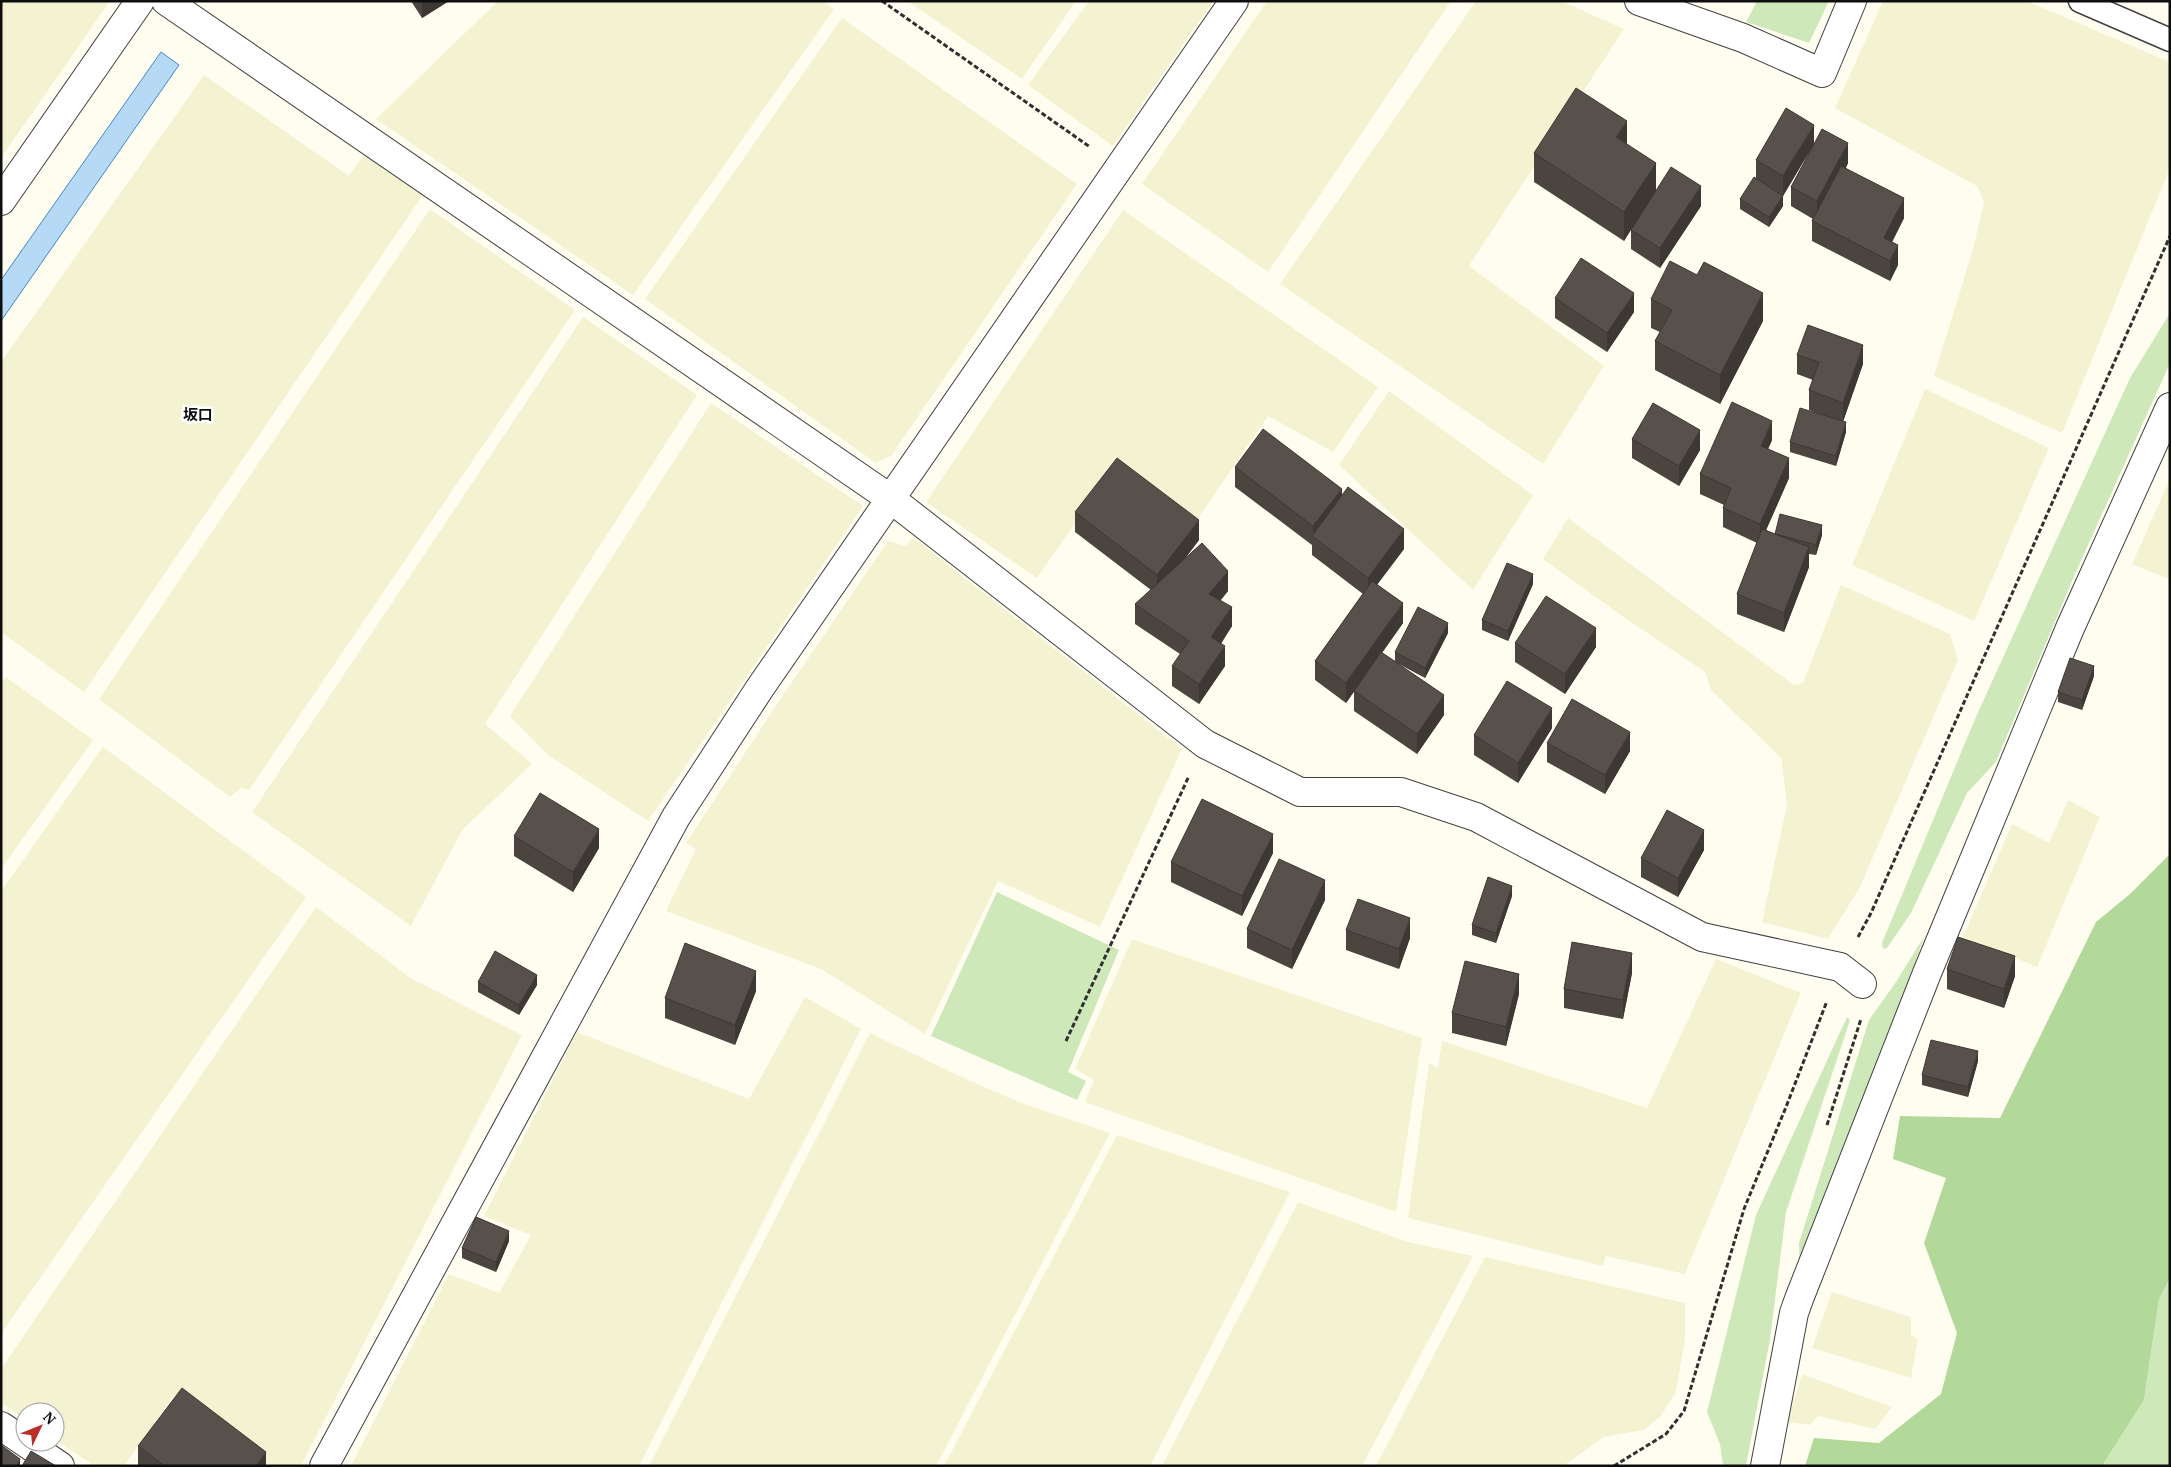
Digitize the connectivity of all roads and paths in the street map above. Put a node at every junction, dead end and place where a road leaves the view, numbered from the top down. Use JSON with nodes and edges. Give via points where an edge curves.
{"nodes":[{"id":1,"x":140,"y":1,"type":"edge"},
{"id":2,"x":166,"y":1,"type":"edge"},
{"id":3,"x":882,"y":1,"type":"edge"},
{"id":4,"x":1234,"y":1,"type":"edge"},
{"id":5,"x":1639,"y":1,"type":"edge"},
{"id":6,"x":1852,"y":1,"type":"edge"},
{"id":7,"x":2080,"y":1,"type":"edge"},
{"id":8,"x":2170,"y":40,"type":"edge"},
{"id":9,"x":1120,"y":168,"type":"junction"},
{"id":10,"x":1,"y":201,"type":"edge"},
{"id":11,"x":2170,"y":236,"type":"edge"},
{"id":12,"x":2170,"y":407,"type":"edge"},
{"id":13,"x":891,"y":499,"type":"junction"},
{"id":14,"x":1205,"y":744,"type":"junction"},
{"id":15,"x":1840,"y":967,"type":"junction"},
{"id":16,"x":1862,"y":984,"type":"dead end"},
{"id":17,"x":1066,"y":1041,"type":"dead end"},
{"id":18,"x":1,"y":1426,"type":"edge"},
{"id":19,"x":60,"y":1466,"type":"edge"},
{"id":20,"x":324,"y":1466,"type":"edge"},
{"id":21,"x":1614,"y":1466,"type":"edge"},
{"id":22,"x":1765,"y":1466,"type":"edge"}],
"edges":[{"from":1,"to":10,"type":"street"},
{"from":2,"to":13,"type":"street"},
{"from":3,"to":9,"type":"path"},
{"from":4,"to":9,"type":"street"},
{"from":5,"to":6,"type":"street","via":[[1743,38],[1822,73]]},
{"from":7,"to":8,"type":"lane"},
{"from":9,"to":13,"type":"street"},
{"from":11,"to":15,"type":"path","via":[[1871,913]]},
{"from":12,"to":22,"type":"street","via":[[2062,646],[1927,973],[1799,1299]]},
{"from":13,"to":14,"type":"street"},
{"from":13,"to":20,"type":"street","via":[[760,688],[676,817]]},
{"from":14,"to":15,"type":"street","via":[[1300,792],[1401,792],[1476,817],[1702,937]]},
{"from":14,"to":17,"type":"path"},
{"from":15,"to":16,"type":"street"},
{"from":15,"to":21,"type":"path","via":[[1744,1209],[1684,1411],[1666,1434]]},
{"from":18,"to":19,"type":"street"}]}
